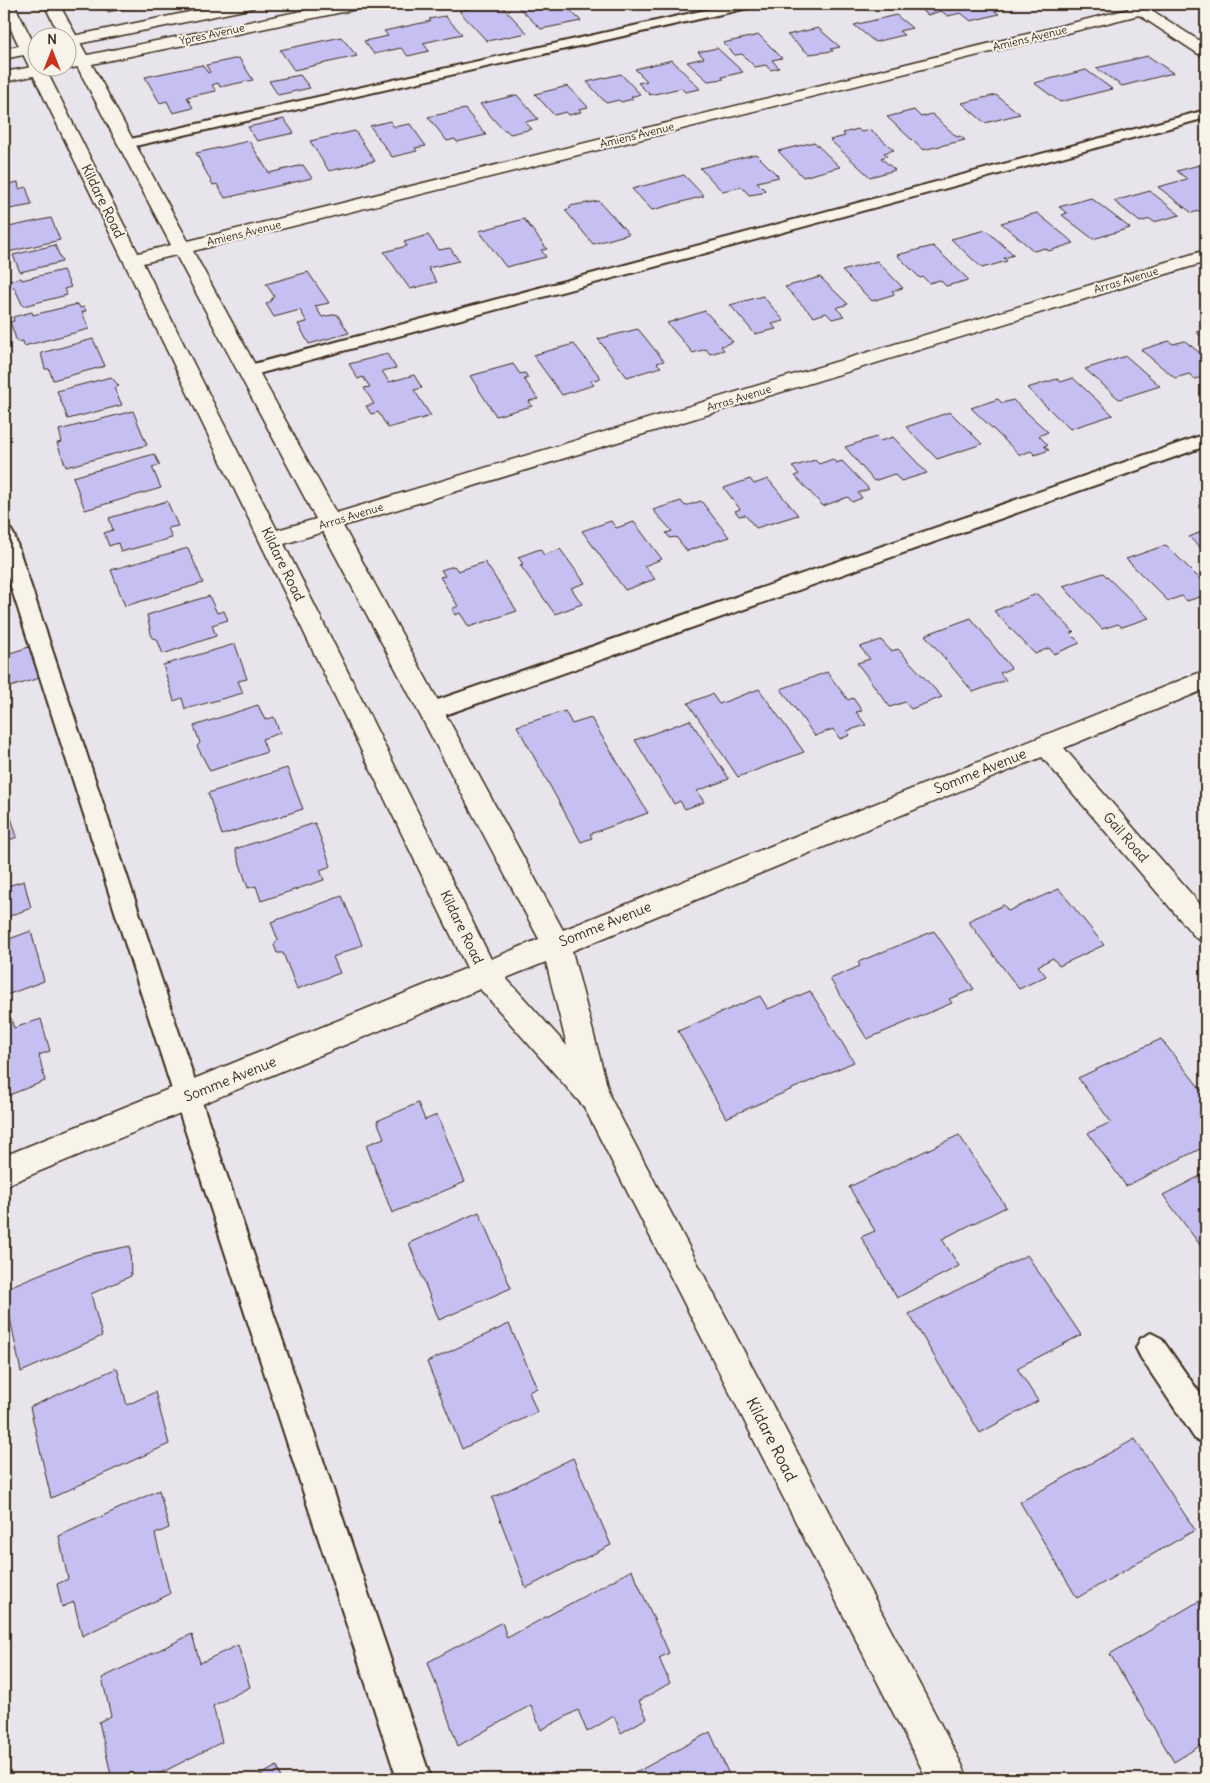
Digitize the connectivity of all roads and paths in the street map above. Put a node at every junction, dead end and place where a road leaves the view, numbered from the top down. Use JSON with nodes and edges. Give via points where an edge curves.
{"nodes":[{"id":1,"x":6,"y":4,"type":"edge"},
{"id":2,"x":50,"y":4,"type":"edge"},
{"id":3,"x":249,"y":4,"type":"edge"},
{"id":4,"x":357,"y":4,"type":"edge"},
{"id":5,"x":748,"y":4,"type":"edge"},
{"id":6,"x":1137,"y":7,"type":"edge"},
{"id":7,"x":63,"y":28,"type":"edge"},
{"id":8,"x":78,"y":38,"type":"edge"},
{"id":9,"x":28,"y":40,"type":"edge"},
{"id":10,"x":28,"y":49,"type":"edge"},
{"id":11,"x":1206,"y":52,"type":"edge"},
{"id":12,"x":4,"y":54,"type":"edge"},
{"id":13,"x":78,"y":62,"type":"edge"},
{"id":14,"x":78,"y":68,"type":"edge"},
{"id":15,"x":28,"y":73,"type":"edge"},
{"id":16,"x":4,"y":78,"type":"edge"},
{"id":17,"x":49,"y":78,"type":"edge"},
{"id":18,"x":1206,"y":114,"type":"edge"},
{"id":19,"x":126,"y":144,"type":"junction"},
{"id":20,"x":182,"y":248,"type":"junction"},
{"id":21,"x":1206,"y":256,"type":"edge"},
{"id":22,"x":132,"y":260,"type":"junction"},
{"id":23,"x":248,"y":371,"type":"junction"},
{"id":24,"x":1206,"y":440,"type":"edge"},
{"id":25,"x":330,"y":522,"type":"junction"},
{"id":26,"x":4,"y":535,"type":"edge"},
{"id":27,"x":271,"y":540,"type":"junction"},
{"id":28,"x":1206,"y":679,"type":"edge"},
{"id":29,"x":430,"y":710,"type":"junction"},
{"id":30,"x":1046,"y":744,"type":"junction"},
{"id":31,"x":1206,"y":930,"type":"edge"},
{"id":32,"x":556,"y":944,"type":"junction"},
{"id":33,"x":485,"y":975,"type":"junction"},
{"id":34,"x":187,"y":1096,"type":"junction"},
{"id":35,"x":596,"y":1100,"type":"junction"},
{"id":36,"x":4,"y":1171,"type":"edge"},
{"id":37,"x":1151,"y":1348,"type":"dead end"},
{"id":38,"x":1206,"y":1428,"type":"edge"},
{"id":39,"x":414,"y":1779,"type":"edge"},
{"id":40,"x":948,"y":1779,"type":"edge"}],
"edges":[{"from":1,"to":9,"type":"street","name":"Kildare Road"},
{"from":2,"to":7,"type":"street","name":"Kildare Road"},
{"from":3,"to":8,"type":"street","name":"Ypres Avenue"},
{"from":4,"to":13,"type":"street","name":"Ypres Avenue"},
{"from":5,"to":19,"type":"lane"},
{"from":6,"to":11,"type":"street"},
{"from":6,"to":20,"type":"street","name":"Amiens Avenue"},
{"from":10,"to":12,"type":"street"},
{"from":14,"to":19,"type":"street","name":"Kildare Road"},
{"from":15,"to":16,"type":"street"},
{"from":17,"to":22,"type":"street","name":"Kildare Road"},
{"from":18,"to":23,"type":"lane"},
{"from":19,"to":20,"type":"street","name":"Kildare Road"},
{"from":20,"to":22,"type":"street","name":"Amiens Avenue"},
{"from":20,"to":23,"type":"street","name":"Kildare Road"},
{"from":21,"to":25,"type":"street","name":"Arras Avenue"},
{"from":22,"to":27,"type":"street","name":"Kildare Road"},
{"from":23,"to":25,"type":"street","name":"Kildare Road"},
{"from":24,"to":29,"type":"lane"},
{"from":25,"to":27,"type":"street","name":"Arras Avenue"},
{"from":25,"to":29,"type":"street","name":"Kildare Road"},
{"from":26,"to":34,"type":"lane"},
{"from":27,"to":33,"type":"street","name":"Kildare Road"},
{"from":28,"to":30,"type":"street","name":"Somme Avenue"},
{"from":29,"to":32,"type":"street","name":"Kildare Road"},
{"from":30,"to":31,"type":"street","name":"Gail Road"},
{"from":30,"to":32,"type":"street","name":"Somme Avenue"},
{"from":32,"to":33,"type":"street","name":"Somme Avenue"},
{"from":32,"to":35,"type":"street","name":"Kildare Road"},
{"from":33,"to":34,"type":"street","name":"Somme Avenue"},
{"from":33,"to":35,"type":"street","name":"Kildare Road"},
{"from":34,"to":36,"type":"street","name":"Somme Avenue"},
{"from":34,"to":39,"type":"lane"},
{"from":35,"to":40,"type":"street","name":"Kildare Road"},
{"from":37,"to":38,"type":"lane"}]}
